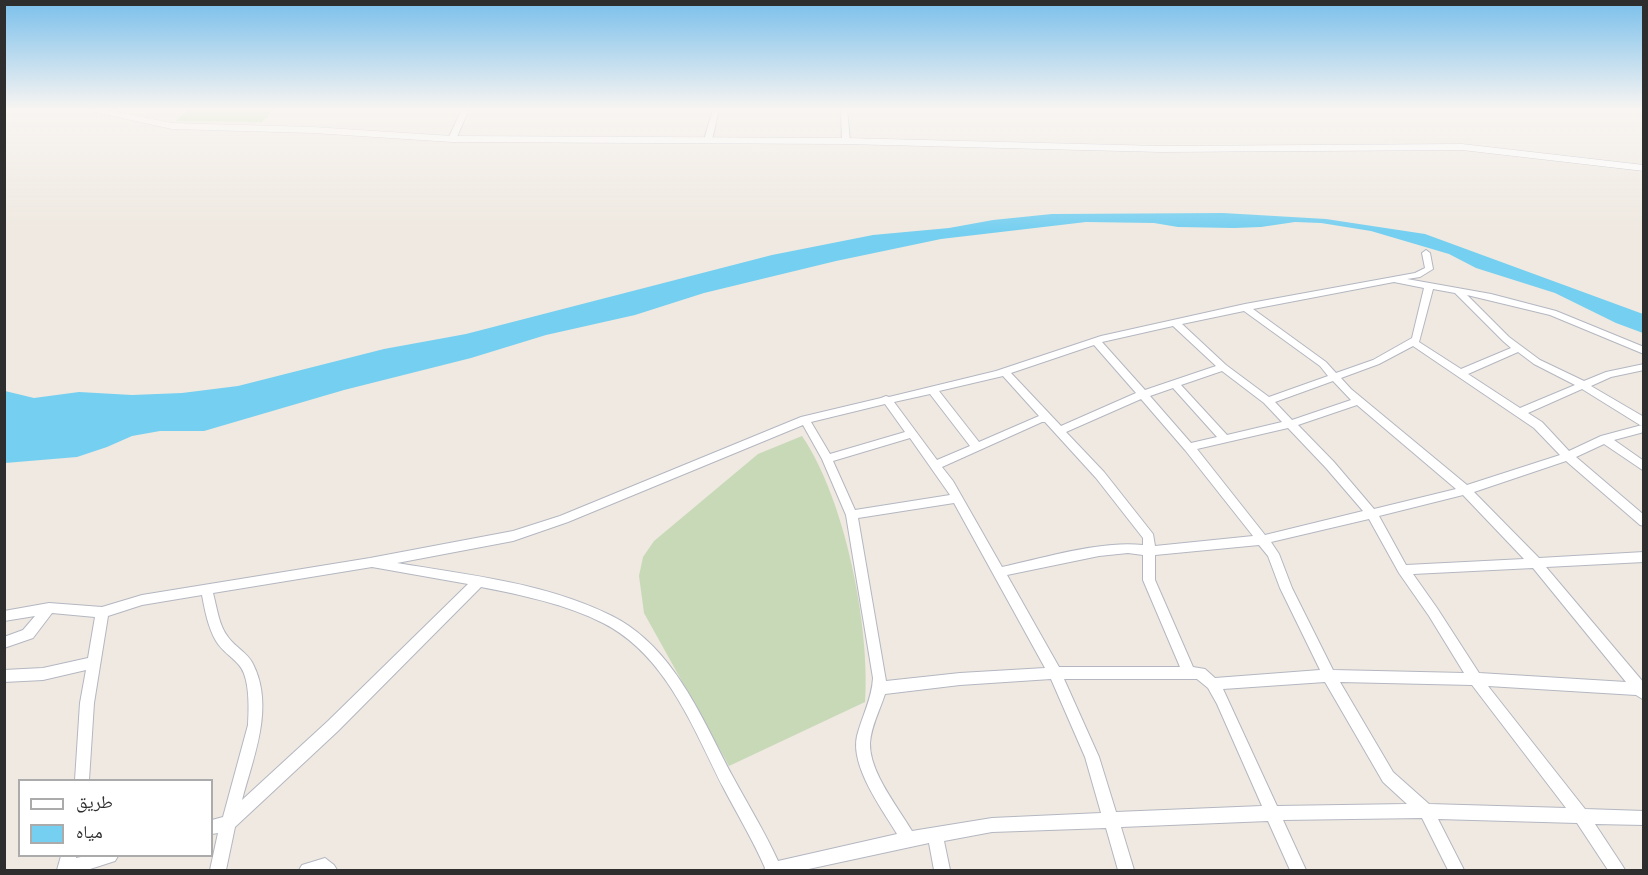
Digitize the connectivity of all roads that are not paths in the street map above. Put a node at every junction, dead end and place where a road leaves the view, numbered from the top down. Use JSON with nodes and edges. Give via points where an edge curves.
{"nodes":[{"id":1,"x":1487,"y":150,"type":"edge"},
{"id":2,"x":1644,"y":168,"type":"edge"},
{"id":3,"x":1426,"y":253,"type":"dead end"},
{"id":4,"x":1390,"y":279,"type":"junction"},
{"id":5,"x":1429,"y":287,"type":"junction"},
{"id":6,"x":1458,"y":291,"type":"junction"},
{"id":7,"x":1245,"y":308,"type":"junction"},
{"id":8,"x":1176,"y":324,"type":"junction"},
{"id":9,"x":1096,"y":340,"type":"junction"},
{"id":10,"x":1413,"y":342,"type":"junction"},
{"id":11,"x":1519,"y":348,"type":"junction"},
{"id":12,"x":1644,"y":351,"type":"edge"},
{"id":13,"x":1644,"y":367,"type":"edge"},
{"id":14,"x":1223,"y":368,"type":"junction"},
{"id":15,"x":1004,"y":371,"type":"junction"},
{"id":16,"x":1461,"y":373,"type":"junction"},
{"id":17,"x":1334,"y":377,"type":"junction"},
{"id":18,"x":1175,"y":384,"type":"junction"},
{"id":19,"x":1581,"y":384,"type":"junction"},
{"id":20,"x":932,"y":388,"type":"junction"},
{"id":21,"x":1144,"y":394,"type":"junction"},
{"id":22,"x":886,"y":399,"type":"junction"},
{"id":23,"x":1268,"y":401,"type":"junction"},
{"id":24,"x":1359,"y":401,"type":"junction"},
{"id":25,"x":1519,"y":413,"type":"junction"},
{"id":26,"x":1048,"y":418,"type":"junction"},
{"id":27,"x":805,"y":420,"type":"junction"},
{"id":28,"x":1644,"y":422,"type":"edge"},
{"id":29,"x":1290,"y":424,"type":"junction"},
{"id":30,"x":1644,"y":429,"type":"edge"},
{"id":31,"x":1059,"y":431,"type":"junction"},
{"id":32,"x":912,"y":434,"type":"junction"},
{"id":33,"x":1226,"y":439,"type":"junction"},
{"id":34,"x":1605,"y":439,"type":"junction"},
{"id":35,"x":977,"y":447,"type":"junction"},
{"id":36,"x":1189,"y":447,"type":"junction"},
{"id":37,"x":1568,"y":456,"type":"junction"},
{"id":38,"x":827,"y":459,"type":"junction"},
{"id":39,"x":936,"y":465,"type":"junction"},
{"id":40,"x":1644,"y":467,"type":"edge"},
{"id":41,"x":1465,"y":490,"type":"junction"},
{"id":42,"x":957,"y":498,"type":"junction"},
{"id":43,"x":852,"y":515,"type":"junction"},
{"id":44,"x":1373,"y":515,"type":"junction"},
{"id":45,"x":1644,"y":522,"type":"edge"},
{"id":46,"x":1262,"y":540,"type":"junction"},
{"id":47,"x":1150,"y":551,"type":"junction"},
{"id":48,"x":1644,"y":557,"type":"edge"},
{"id":49,"x":1535,"y":562,"type":"junction"},
{"id":50,"x":369,"y":563,"type":"junction"},
{"id":51,"x":1403,"y":570,"type":"junction"},
{"id":52,"x":1000,"y":572,"type":"junction"},
{"id":53,"x":478,"y":582,"type":"junction"},
{"id":54,"x":206,"y":589,"type":"junction"},
{"id":55,"x":49,"y":609,"type":"junction"},
{"id":56,"x":102,"y":612,"type":"junction"},
{"id":57,"x":4,"y":616,"type":"edge"},
{"id":58,"x":4,"y":643,"type":"edge"},
{"id":59,"x":93,"y":663,"type":"junction"},
{"id":60,"x":1189,"y":672,"type":"junction"},
{"id":61,"x":1055,"y":673,"type":"junction"},
{"id":62,"x":4,"y":676,"type":"edge"},
{"id":63,"x":1329,"y":676,"type":"junction"},
{"id":64,"x":1474,"y":679,"type":"junction"},
{"id":65,"x":1214,"y":684,"type":"junction"},
{"id":66,"x":880,"y":688,"type":"junction"},
{"id":67,"x":1642,"y":691,"type":"edge"},
{"id":68,"x":82,"y":779,"type":"edge"},
{"id":69,"x":1426,"y":812,"type":"junction"},
{"id":70,"x":1274,"y":813,"type":"junction"},
{"id":71,"x":1581,"y":816,"type":"junction"},
{"id":72,"x":1644,"y":818,"type":"edge"},
{"id":73,"x":1112,"y":820,"type":"junction"},
{"id":74,"x":228,"y":823,"type":"junction"},
{"id":75,"x":213,"y":827,"type":"edge"},
{"id":76,"x":935,"y":834,"type":"junction"},
{"id":77,"x":908,"y":838,"type":"junction"},
{"id":78,"x":101,"y":857,"type":"edge"},
{"id":79,"x":67,"y":865,"type":"edge"},
{"id":80,"x":218,"y":870,"type":"edge"},
{"id":81,"x":307,"y":870,"type":"edge"},
{"id":82,"x":329,"y":870,"type":"edge"},
{"id":83,"x":774,"y":870,"type":"edge"},
{"id":84,"x":942,"y":870,"type":"edge"},
{"id":85,"x":1126,"y":870,"type":"edge"},
{"id":86,"x":1298,"y":870,"type":"edge"},
{"id":87,"x":1456,"y":870,"type":"edge"},
{"id":88,"x":1617,"y":870,"type":"edge"}],
"edges":[{"from":1,"to":2,"type":"street"},
{"from":3,"to":4,"type":"street","via":[[1429,269]]},
{"from":4,"to":5,"type":"street"},
{"from":4,"to":7,"type":"street"},
{"from":5,"to":6,"type":"street"},
{"from":5,"to":10,"type":"street"},
{"from":6,"to":11,"type":"street"},
{"from":6,"to":12,"type":"street","via":[[1553,313]]},
{"from":7,"to":8,"type":"street"},
{"from":7,"to":17,"type":"street","via":[[1323,364]]},
{"from":8,"to":9,"type":"street"},
{"from":8,"to":14,"type":"street"},
{"from":9,"to":15,"type":"street"},
{"from":9,"to":21,"type":"street"},
{"from":10,"to":16,"type":"street"},
{"from":10,"to":17,"type":"street","via":[[1376,362]]},
{"from":11,"to":16,"type":"street"},
{"from":11,"to":19,"type":"street"},
{"from":13,"to":19,"type":"street","via":[[1613,372]]},
{"from":14,"to":18,"type":"street"},
{"from":14,"to":23,"type":"street"},
{"from":15,"to":20,"type":"street"},
{"from":15,"to":26,"type":"street"},
{"from":16,"to":25,"type":"street"},
{"from":17,"to":23,"type":"street"},
{"from":17,"to":24,"type":"street"},
{"from":18,"to":21,"type":"street"},
{"from":18,"to":33,"type":"street"},
{"from":19,"to":25,"type":"street"},
{"from":19,"to":28,"type":"street"},
{"from":20,"to":22,"type":"street"},
{"from":20,"to":35,"type":"street"},
{"from":21,"to":31,"type":"street"},
{"from":21,"to":36,"type":"street"},
{"from":22,"to":27,"type":"street"},
{"from":22,"to":32,"type":"street"},
{"from":23,"to":29,"type":"street"},
{"from":24,"to":29,"type":"street"},
{"from":24,"to":41,"type":"street"},
{"from":25,"to":37,"type":"street","via":[[1545,431]]},
{"from":26,"to":31,"type":"street"},
{"from":26,"to":35,"type":"street"},
{"from":27,"to":38,"type":"street"},
{"from":27,"to":50,"type":"street","via":[[564,519],[513,536]]},
{"from":29,"to":33,"type":"street"},
{"from":29,"to":44,"type":"street"},
{"from":30,"to":34,"type":"street"},
{"from":31,"to":47,"type":"street","via":[[1144,529]]},
{"from":32,"to":38,"type":"street"},
{"from":32,"to":39,"type":"street"},
{"from":33,"to":36,"type":"street"},
{"from":34,"to":37,"type":"street"},
{"from":34,"to":40,"type":"street"},
{"from":35,"to":39,"type":"street"},
{"from":36,"to":46,"type":"street"},
{"from":37,"to":41,"type":"street"},
{"from":37,"to":45,"type":"street"},
{"from":38,"to":43,"type":"street"},
{"from":39,"to":42,"type":"street"},
{"from":41,"to":44,"type":"street"},
{"from":41,"to":49,"type":"street"},
{"from":42,"to":43,"type":"street"},
{"from":42,"to":52,"type":"street"},
{"from":43,"to":66,"type":"street"},
{"from":44,"to":46,"type":"street"},
{"from":44,"to":51,"type":"street"},
{"from":46,"to":47,"type":"street"},
{"from":46,"to":63,"type":"street","via":[[1278,561],[1286,588]]},
{"from":47,"to":52,"type":"street","via":[[1099,551]]},
{"from":47,"to":60,"type":"street","via":[[1149,580]]},
{"from":48,"to":49,"type":"street"},
{"from":49,"to":51,"type":"street"},
{"from":49,"to":67,"type":"street"},
{"from":50,"to":53,"type":"street"},
{"from":50,"to":54,"type":"street"},
{"from":51,"to":64,"type":"street"},
{"from":52,"to":61,"type":"street"},
{"from":53,"to":74,"type":"street","via":[[333,726]]},
{"from":53,"to":83,"type":"street","via":[[573,606],[631,634],[659,662],[679,690]]},
{"from":54,"to":56,"type":"street","via":[[142,600]]},
{"from":54,"to":74,"type":"street","via":[[219,636],[250,672],[256,707],[255,725]]},
{"from":55,"to":56,"type":"street"},
{"from":55,"to":57,"type":"street"},
{"from":55,"to":58,"type":"street","via":[[28,634]]},
{"from":56,"to":59,"type":"street"},
{"from":59,"to":62,"type":"street","via":[[43,674]]},
{"from":59,"to":68,"type":"street"},
{"from":60,"to":61,"type":"street"},
{"from":60,"to":65,"type":"street","via":[[1200,673]]},
{"from":61,"to":66,"type":"street"},
{"from":61,"to":73,"type":"street","via":[[1092,757]]},
{"from":63,"to":64,"type":"street"},
{"from":63,"to":65,"type":"street"},
{"from":63,"to":69,"type":"street","via":[[1388,777]]},
{"from":64,"to":67,"type":"street"},
{"from":64,"to":71,"type":"street"},
{"from":65,"to":70,"type":"street"},
{"from":66,"to":77,"type":"street","via":[[863,741],[864,758]]},
{"from":69,"to":70,"type":"street"},
{"from":69,"to":71,"type":"street"},
{"from":69,"to":87,"type":"street"},
{"from":70,"to":73,"type":"street"},
{"from":70,"to":86,"type":"street"},
{"from":71,"to":72,"type":"street"},
{"from":71,"to":88,"type":"street"},
{"from":73,"to":76,"type":"street","via":[[992,825]]},
{"from":73,"to":85,"type":"street"},
{"from":74,"to":75,"type":"street"},
{"from":74,"to":80,"type":"street"},
{"from":76,"to":77,"type":"street"},
{"from":76,"to":84,"type":"street"},
{"from":77,"to":83,"type":"street"},
{"from":78,"to":79,"type":"street"},
{"from":81,"to":82,"type":"street","via":[[325,866]]}]}
